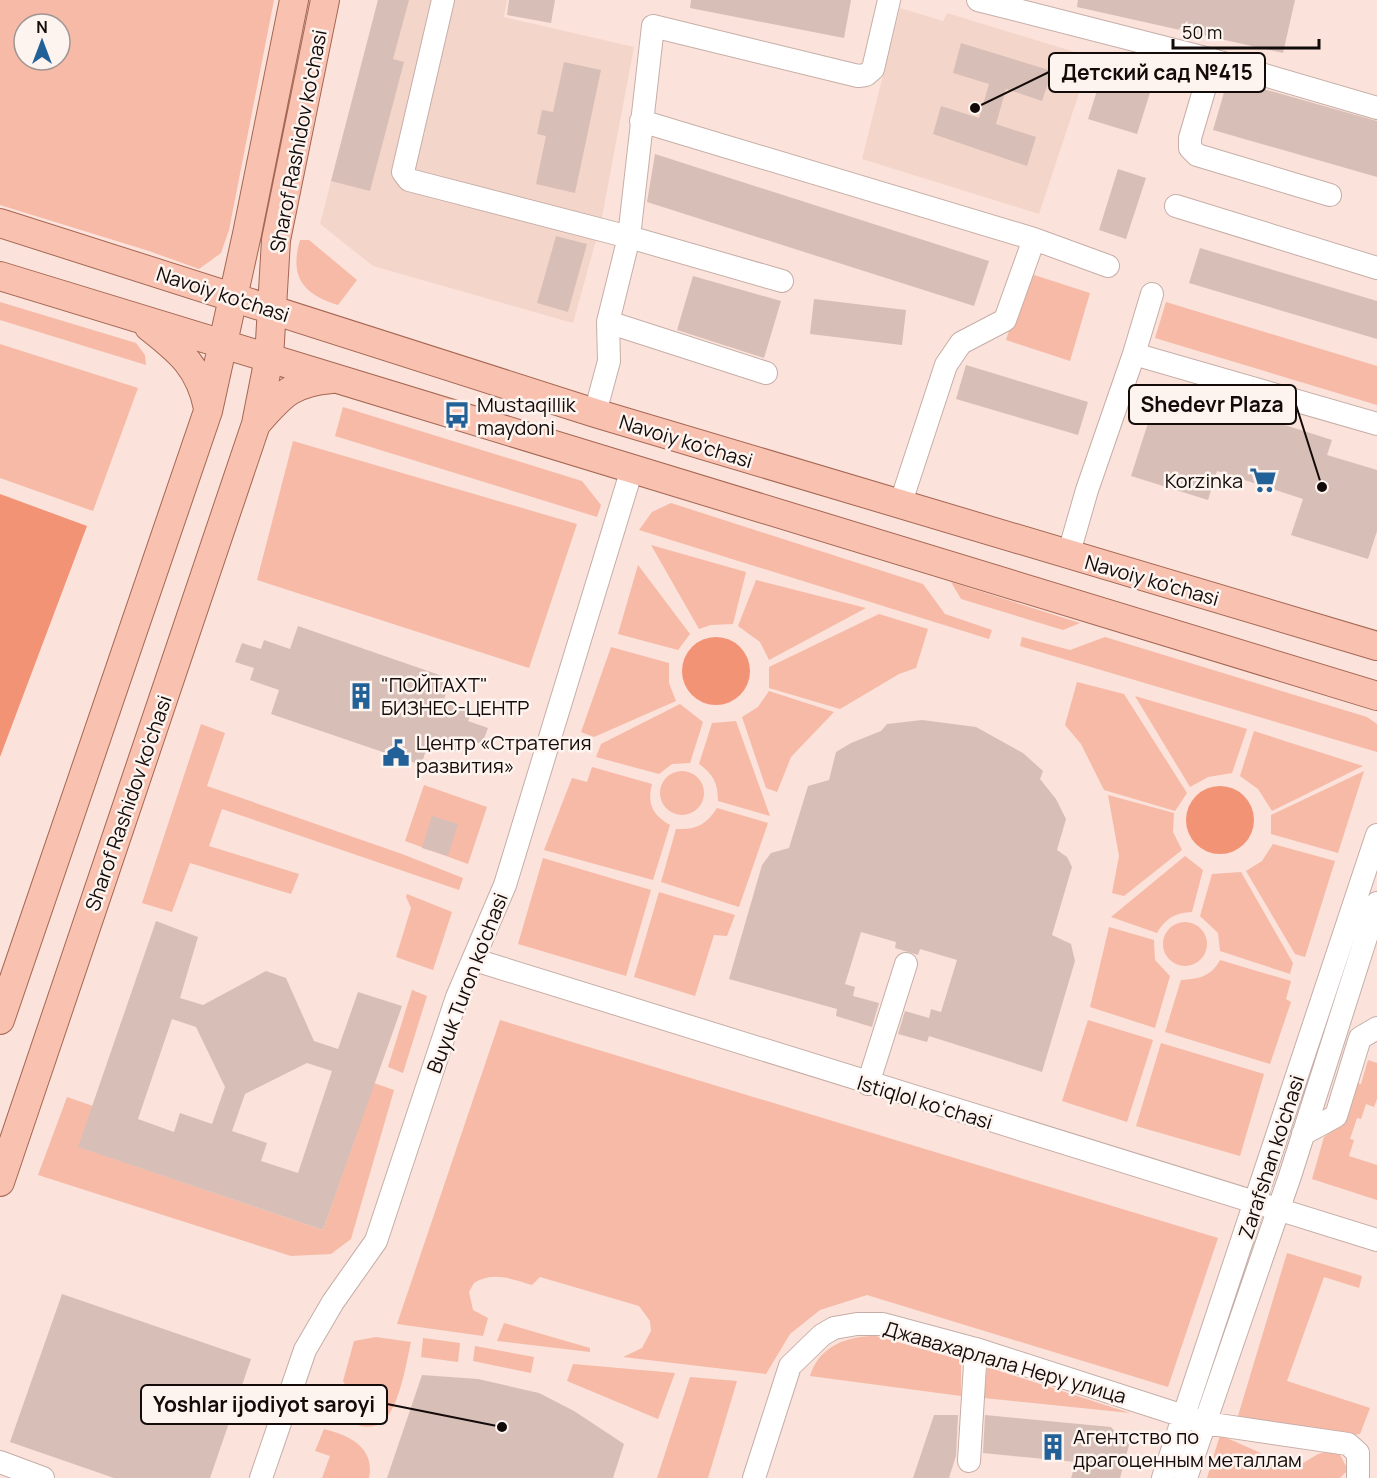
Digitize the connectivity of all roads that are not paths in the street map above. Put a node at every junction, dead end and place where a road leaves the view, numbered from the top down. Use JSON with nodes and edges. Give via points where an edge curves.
{"nodes":[{"id":1,"x":294,"y":0,"type":"edge"},
{"id":2,"x":325,"y":0,"type":"edge"},
{"id":3,"x":443,"y":0,"type":"edge"},
{"id":4,"x":889,"y":0,"type":"edge"},
{"id":5,"x":978,"y":0,"type":"edge"},
{"id":6,"x":1024,"y":6,"type":"edge"},
{"id":7,"x":1213,"y":60,"type":"junction"},
{"id":8,"x":1377,"y":108,"type":"edge"},
{"id":9,"x":641,"y":122,"type":"junction"},
{"id":10,"x":1330,"y":195,"type":"dead end"},
{"id":11,"x":1176,"y":206,"type":"dead end"},
{"id":12,"x":0,"y":223,"type":"edge"},
{"id":13,"x":629,"y":237,"type":"junction"},
{"id":14,"x":1034,"y":239,"type":"junction"},
{"id":15,"x":1108,"y":266,"type":"dead end"},
{"id":16,"x":1377,"y":268,"type":"edge"},
{"id":17,"x":0,"y":276,"type":"edge"},
{"id":18,"x":782,"y":281,"type":"dead end"},
{"id":19,"x":1152,"y":294,"type":"dead end"},
{"id":20,"x":232,"y":296,"type":"junction"},
{"id":21,"x":273,"y":309,"type":"junction"},
{"id":22,"x":134,"y":317,"type":"junction"},
{"id":23,"x":608,"y":322,"type":"junction"},
{"id":24,"x":223,"y":344,"type":"junction"},
{"id":25,"x":1134,"y":354,"type":"junction"},
{"id":26,"x":269,"y":358,"type":"junction"},
{"id":27,"x":766,"y":373,"type":"dead end"},
{"id":28,"x":335,"y":378,"type":"junction"},
{"id":29,"x":208,"y":411,"type":"junction"},
{"id":30,"x":595,"y":413,"type":"junction"},
{"id":31,"x":256,"y":424,"type":"junction"},
{"id":32,"x":1377,"y":424,"type":"edge"},
{"id":33,"x":632,"y":469,"type":"junction"},
{"id":34,"x":900,"y":505,"type":"junction"},
{"id":35,"x":1068,"y":556,"type":"junction"},
{"id":36,"x":1377,"y":646,"type":"edge"},
{"id":37,"x":1377,"y":696,"type":"edge"},
{"id":38,"x":1377,"y":835,"type":"edge"},
{"id":39,"x":1377,"y":903,"type":"edge"},
{"id":40,"x":474,"y":960,"type":"junction"},
{"id":41,"x":906,"y":964,"type":"dead end"},
{"id":42,"x":0,"y":1020,"type":"edge"},
{"id":43,"x":1377,"y":1028,"type":"edge"},
{"id":44,"x":868,"y":1084,"type":"junction"},
{"id":45,"x":1303,"y":1134,"type":"junction"},
{"id":46,"x":0,"y":1182,"type":"edge"},
{"id":47,"x":1256,"y":1203,"type":"junction"},
{"id":48,"x":1278,"y":1210,"type":"junction"},
{"id":49,"x":1377,"y":1240,"type":"edge"},
{"id":50,"x":976,"y":1349,"type":"junction"},
{"id":51,"x":1195,"y":1419,"type":"junction"},
{"id":52,"x":969,"y":1461,"type":"dead end"},
{"id":53,"x":0,"y":1462,"type":"edge"},
{"id":54,"x":43,"y":1478,"type":"edge"},
{"id":55,"x":261,"y":1478,"type":"edge"},
{"id":56,"x":754,"y":1478,"type":"edge"},
{"id":57,"x":1163,"y":1478,"type":"edge"},
{"id":58,"x":1186,"y":1478,"type":"edge"},
{"id":59,"x":1359,"y":1478,"type":"edge"}],
"edges":[{"from":1,"to":20,"type":"main road","name":"Sharof Rashidov ko'chasi"},
{"from":2,"to":21,"type":"main road","name":"Sharof Rashidov ko'chasi","via":[[276,240]]},
{"from":3,"to":13,"type":"street","via":[[403,172],[409,180]]},
{"from":4,"to":9,"type":"street","via":[[873,69],[858,76],[653,26]]},
{"from":5,"to":6,"type":"street"},
{"from":6,"to":7,"type":"street"},
{"from":7,"to":8,"type":"street"},
{"from":7,"to":10,"type":"street","via":[[1190,148],[1197,155]]},
{"from":9,"to":13,"type":"street"},
{"from":9,"to":14,"type":"street"},
{"from":11,"to":16,"type":"street"},
{"from":12,"to":20,"type":"main road","name":"Navoiy ko'chasi"},
{"from":13,"to":18,"type":"street"},
{"from":13,"to":23,"type":"street"},
{"from":14,"to":15,"type":"street"},
{"from":14,"to":34,"type":"street","via":[[1005,320],[962,343],[946,365]]},
{"from":17,"to":22,"type":"main road"},
{"from":19,"to":25,"type":"street"},
{"from":20,"to":21,"type":"main road","name":"Navoiy ko'chasi"},
{"from":20,"to":24,"type":"main road","name":"Sharof Rashidov ko'chasi"},
{"from":21,"to":24,"type":"main road"},
{"from":21,"to":26,"type":"main road","name":"Sharof Rashidov ko'chasi"},
{"from":21,"to":30,"type":"main road","name":"Navoiy ko'chasi"},
{"from":22,"to":24,"type":"main road"},
{"from":22,"to":29,"type":"main road","via":[[188,362],[203,386]]},
{"from":23,"to":27,"type":"street"},
{"from":23,"to":30,"type":"street","via":[[609,361]]},
{"from":24,"to":26,"type":"main road"},
{"from":24,"to":29,"type":"main road","name":"Sharof Rashidov ko'chasi"},
{"from":25,"to":32,"type":"street"},
{"from":25,"to":35,"type":"street"},
{"from":26,"to":28,"type":"main road"},
{"from":26,"to":31,"type":"main road","name":"Sharof Rashidov ko'chasi"},
{"from":28,"to":31,"type":"main road","name":"Sharof Rashidov ko'chasi","via":[[312,380],[289,389]]},
{"from":28,"to":33,"type":"main road"},
{"from":29,"to":42,"type":"main road","name":"Sharof Rashidov ko'chasi"},
{"from":30,"to":34,"type":"main road","name":"Navoiy ko'chasi"},
{"from":31,"to":46,"type":"main road","name":"Sharof Rashidov ko'chasi"},
{"from":33,"to":37,"type":"main road"},
{"from":33,"to":40,"type":"street","name":"Buyuk Turon ko'chasi","via":[[505,885]]},
{"from":34,"to":35,"type":"main road","name":"Navoiy ko'chasi"},
{"from":35,"to":36,"type":"main road","name":"Navoiy ko'chasi"},
{"from":38,"to":47,"type":"street","name":"Zarafshan ko'chasi"},
{"from":39,"to":45,"type":"street","name":"Zarafshan ko'chasi"},
{"from":40,"to":44,"type":"street","name":"Istiqlol ko‘chasi"},
{"from":40,"to":55,"type":"street","name":"Buyuk Turon ko'chasi","via":[[457,998],[376,1241],[305,1350]]},
{"from":41,"to":44,"type":"street"},
{"from":43,"to":45,"type":"street","via":[[1360,1038],[1336,1116]]},
{"from":44,"to":47,"type":"street","name":"Istiqlol ko‘chasi"},
{"from":45,"to":48,"type":"street","name":"Zarafshan ko'chasi"},
{"from":47,"to":48,"type":"street","name":"Istiqlol ko‘chasi"},
{"from":47,"to":51,"type":"street","name":"Zarafshan ko'chasi"},
{"from":48,"to":49,"type":"street","name":"Istiqlol ko‘chasi"},
{"from":48,"to":51,"type":"street","name":"Zarafshan ko'chasi"},
{"from":50,"to":51,"type":"street","name":"Джавахарлала Неру улица"},
{"from":50,"to":52,"type":"street"},
{"from":50,"to":56,"type":"street","name":"Джавахарлала Неру улица","via":[[884,1324],[846,1325],[822,1335],[790,1366]]},
{"from":51,"to":57,"type":"street","name":"Zarafshan ko'chasi"},
{"from":51,"to":58,"type":"street","name":"Zarafshan ko'chasi"},
{"from":51,"to":59,"type":"street","name":"Джавахарлала Неру улица","via":[[1348,1444],[1358,1453]]},
{"from":53,"to":54,"type":"street"}]}
